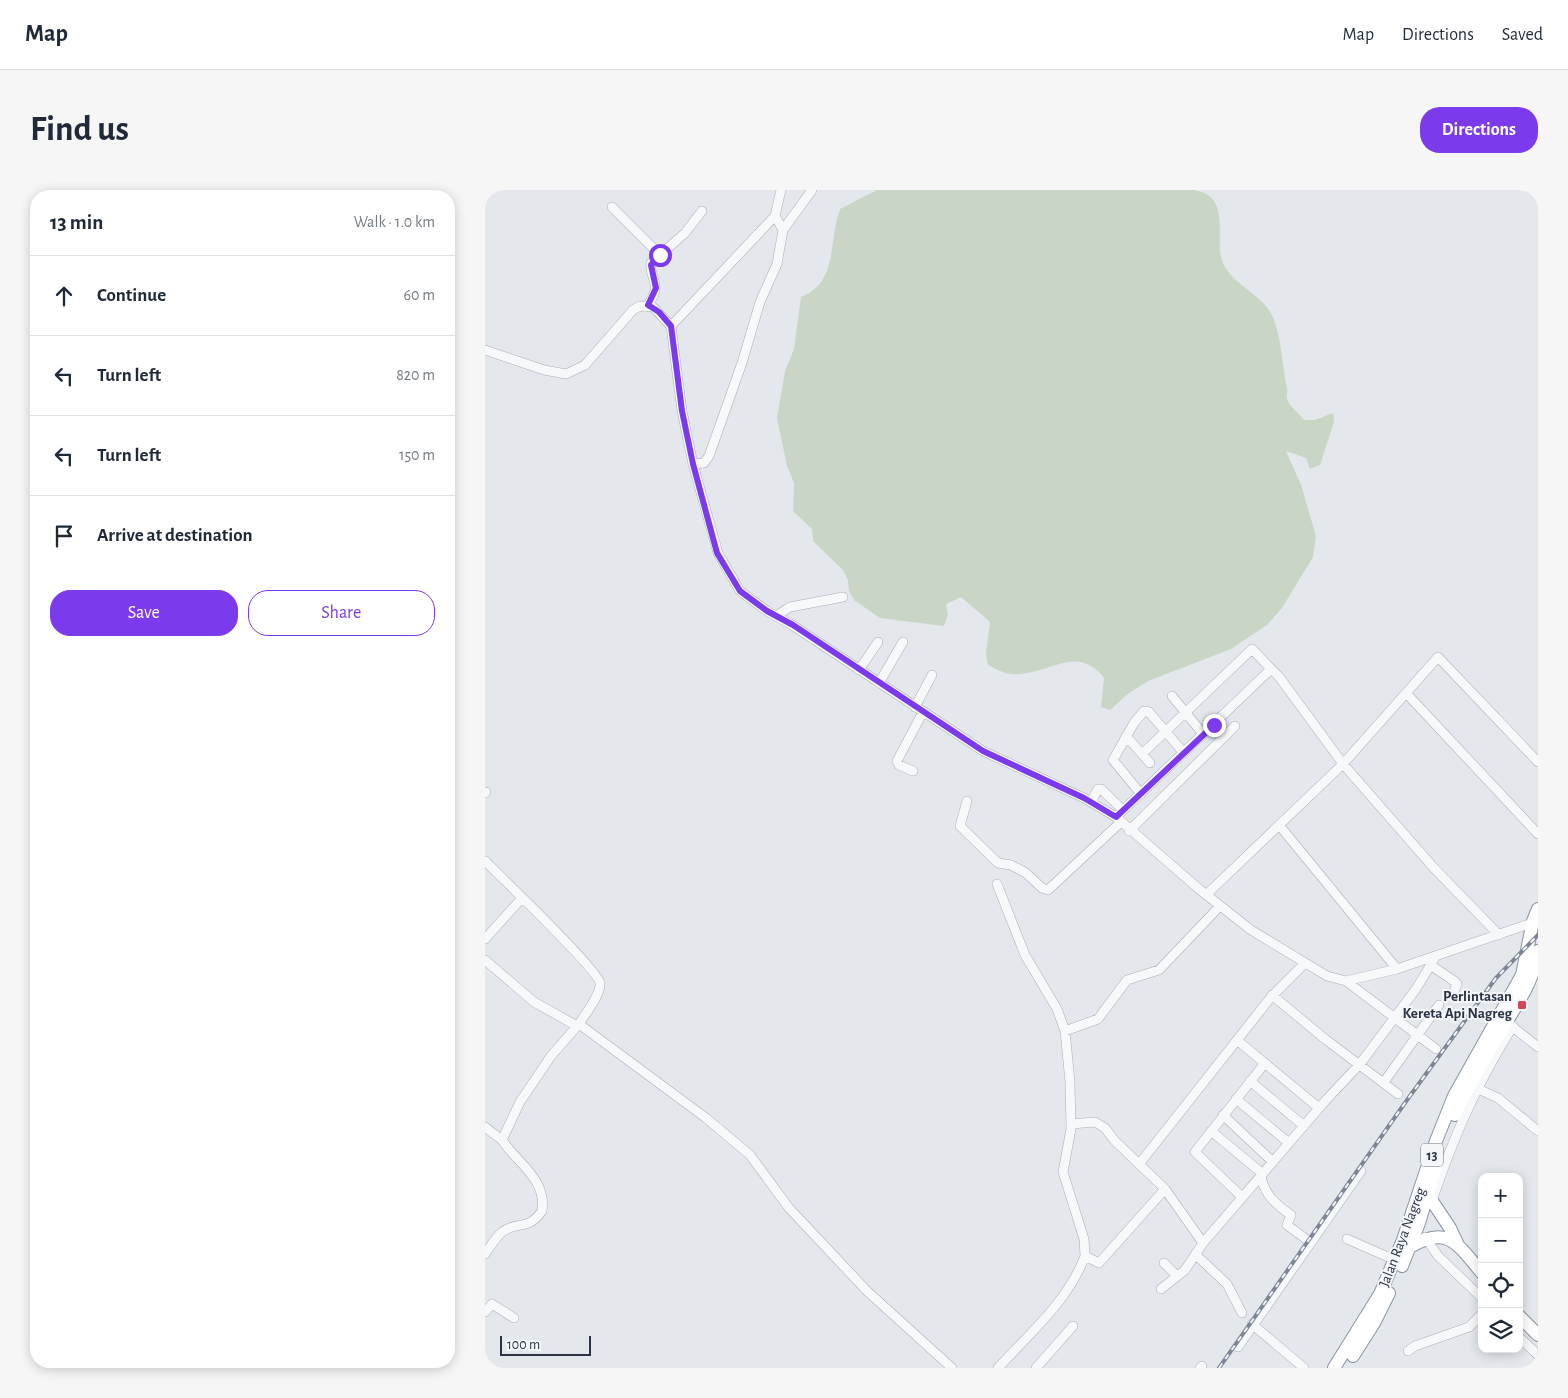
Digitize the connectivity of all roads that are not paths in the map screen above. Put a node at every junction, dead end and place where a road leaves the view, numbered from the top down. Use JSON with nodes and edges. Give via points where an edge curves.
{"nodes":[{"id":1,"x":781,"y":190,"type":"edge"},
{"id":2,"x":812,"y":190,"type":"edge"},
{"id":3,"x":612,"y":207,"type":"dead end"},
{"id":4,"x":702,"y":211,"type":"dead end"},
{"id":5,"x":775,"y":216,"type":"junction"},
{"id":6,"x":783,"y":230,"type":"junction"},
{"id":7,"x":660,"y":255,"type":"junction"},
{"id":8,"x":648,"y":305,"type":"junction"},
{"id":9,"x":671,"y":326,"type":"junction"},
{"id":10,"x":485,"y":350,"type":"edge"},
{"id":11,"x":693,"y":464,"type":"junction"},
{"id":12,"x":843,"y":597,"type":"dead end"},
{"id":13,"x":776,"y":616,"type":"junction"},
{"id":14,"x":878,"y":642,"type":"dead end"},
{"id":15,"x":903,"y":642,"type":"dead end"},
{"id":16,"x":1271,"y":669,"type":"junction"},
{"id":17,"x":859,"y":670,"type":"junction"},
{"id":18,"x":932,"y":675,"type":"dead end"},
{"id":19,"x":879,"y":683,"type":"junction"},
{"id":20,"x":1406,"y":693,"type":"junction"},
{"id":21,"x":1172,"y":696,"type":"dead end"},
{"id":22,"x":919,"y":710,"type":"junction"},
{"id":23,"x":1185,"y":712,"type":"junction"},
{"id":24,"x":1235,"y":726,"type":"dead end"},
{"id":25,"x":1165,"y":730,"type":"junction"},
{"id":26,"x":1203,"y":734,"type":"junction"},
{"id":27,"x":1126,"y":736,"type":"junction"},
{"id":28,"x":1183,"y":752,"type":"junction"},
{"id":29,"x":1142,"y":754,"type":"junction"},
{"id":30,"x":1538,"y":762,"type":"edge"},
{"id":31,"x":1149,"y":763,"type":"dead end"},
{"id":32,"x":1343,"y":764,"type":"junction"},
{"id":33,"x":913,"y":772,"type":"dead end"},
{"id":34,"x":1141,"y":794,"type":"junction"},
{"id":35,"x":967,"y":801,"type":"dead end"},
{"id":36,"x":1091,"y":802,"type":"junction"},
{"id":37,"x":1123,"y":810,"type":"junction"},
{"id":38,"x":1119,"y":820,"type":"junction"},
{"id":39,"x":1279,"y":825,"type":"junction"},
{"id":40,"x":1129,"y":830,"type":"junction"},
{"id":41,"x":1538,"y":834,"type":"edge"},
{"id":42,"x":485,"y":861,"type":"edge"},
{"id":43,"x":997,"y":884,"type":"dead end"},
{"id":44,"x":1206,"y":895,"type":"junction"},
{"id":45,"x":522,"y":898,"type":"junction"},
{"id":46,"x":1220,"y":906,"type":"junction"},
{"id":47,"x":1538,"y":909,"type":"edge"},
{"id":48,"x":1535,"y":921,"type":"edge"},
{"id":49,"x":1499,"y":935,"type":"junction"},
{"id":50,"x":485,"y":939,"type":"edge"},
{"id":51,"x":1436,"y":956,"type":"junction"},
{"id":52,"x":1538,"y":957,"type":"edge"},
{"id":53,"x":485,"y":960,"type":"edge"},
{"id":54,"x":1305,"y":962,"type":"junction"},
{"id":55,"x":1432,"y":966,"type":"junction"},
{"id":56,"x":1397,"y":969,"type":"junction"},
{"id":57,"x":1346,"y":981,"type":"junction"},
{"id":58,"x":1455,"y":989,"type":"dead end"},
{"id":59,"x":1272,"y":995,"type":"junction"},
{"id":60,"x":1439,"y":1006,"type":"dead end"},
{"id":61,"x":1395,"y":1018,"type":"junction"},
{"id":62,"x":1509,"y":1024,"type":"junction"},
{"id":63,"x":578,"y":1025,"type":"junction"},
{"id":64,"x":1065,"y":1031,"type":"junction"},
{"id":65,"x":1418,"y":1035,"type":"junction"},
{"id":66,"x":1237,"y":1041,"type":"junction"},
{"id":67,"x":1538,"y":1047,"type":"edge"},
{"id":68,"x":1437,"y":1049,"type":"dead end"},
{"id":69,"x":1265,"y":1063,"type":"junction"},
{"id":70,"x":1361,"y":1064,"type":"junction"},
{"id":71,"x":1249,"y":1081,"type":"junction"},
{"id":72,"x":1383,"y":1082,"type":"junction"},
{"id":73,"x":1476,"y":1088,"type":"junction"},
{"id":74,"x":1399,"y":1094,"type":"dead end"},
{"id":75,"x":1236,"y":1099,"type":"junction"},
{"id":76,"x":1319,"y":1108,"type":"junction"},
{"id":77,"x":1223,"y":1115,"type":"junction"},
{"id":78,"x":1071,"y":1124,"type":"junction"},
{"id":79,"x":1304,"y":1126,"type":"junction"},
{"id":80,"x":485,"y":1127,"type":"edge"},
{"id":81,"x":1211,"y":1131,"type":"junction"},
{"id":82,"x":1538,"y":1131,"type":"edge"},
{"id":83,"x":503,"y":1140,"type":"junction"},
{"id":84,"x":1289,"y":1143,"type":"junction"},
{"id":85,"x":1273,"y":1162,"type":"junction"},
{"id":86,"x":1140,"y":1163,"type":"junction"},
{"id":87,"x":1361,"y":1171,"type":"dead end"},
{"id":88,"x":1262,"y":1175,"type":"junction"},
{"id":89,"x":1165,"y":1189,"type":"junction"},
{"id":90,"x":1242,"y":1197,"type":"junction"},
{"id":91,"x":1430,"y":1198,"type":"junction"},
{"id":92,"x":1425,"y":1237,"type":"junction"},
{"id":93,"x":1347,"y":1239,"type":"dead end"},
{"id":94,"x":1308,"y":1241,"type":"junction"},
{"id":95,"x":1203,"y":1243,"type":"junction"},
{"id":96,"x":1458,"y":1245,"type":"junction"},
{"id":97,"x":1410,"y":1247,"type":"junction"},
{"id":98,"x":485,"y":1254,"type":"edge"},
{"id":99,"x":1196,"y":1255,"type":"junction"},
{"id":100,"x":1085,"y":1256,"type":"junction"},
{"id":101,"x":1395,"y":1260,"type":"junction"},
{"id":102,"x":1164,"y":1263,"type":"dead end"},
{"id":103,"x":1478,"y":1268,"type":"edge"},
{"id":104,"x":1177,"y":1276,"type":"junction"},
{"id":105,"x":1161,"y":1289,"type":"dead end"},
{"id":106,"x":1478,"y":1294,"type":"edge"},
{"id":107,"x":485,"y":1312,"type":"edge"},
{"id":108,"x":1242,"y":1312,"type":"dead end"},
{"id":109,"x":514,"y":1318,"type":"dead end"},
{"id":110,"x":1478,"y":1318,"type":"edge"},
{"id":111,"x":1523,"y":1320,"type":"edge"},
{"id":112,"x":1254,"y":1324,"type":"junction"},
{"id":113,"x":1073,"y":1326,"type":"dead end"},
{"id":114,"x":1538,"y":1334,"type":"edge"},
{"id":115,"x":1523,"y":1341,"type":"edge"},
{"id":116,"x":1238,"y":1348,"type":"dead end"},
{"id":117,"x":1408,"y":1351,"type":"dead end"},
{"id":118,"x":1538,"y":1355,"type":"edge"},
{"id":119,"x":952,"y":1368,"type":"edge"},
{"id":120,"x":998,"y":1368,"type":"edge"},
{"id":121,"x":1036,"y":1368,"type":"edge"},
{"id":122,"x":1303,"y":1368,"type":"edge"},
{"id":123,"x":1334,"y":1368,"type":"edge"},
{"id":124,"x":1344,"y":1368,"type":"edge"}],
"edges":[{"from":1,"to":5,"type":"street"},
{"from":2,"to":6,"type":"street"},
{"from":3,"to":7,"type":"street"},
{"from":4,"to":7,"type":"street","via":[[685,233]]},
{"from":5,"to":6,"type":"street"},
{"from":5,"to":9,"type":"street"},
{"from":6,"to":11,"type":"street","via":[[777,264],[760,302],[713,446],[704,463]]},
{"from":7,"to":8,"type":"street","via":[[651,265],[656,288]]},
{"from":8,"to":9,"type":"street"},
{"from":8,"to":10,"type":"street","via":[[633,310],[585,365],[566,374]]},
{"from":9,"to":11,"type":"street","via":[[682,411]]},
{"from":11,"to":13,"type":"street","via":[[717,553],[740,591]]},
{"from":12,"to":13,"type":"street","via":[[790,606]]},
{"from":13,"to":17,"type":"street"},
{"from":14,"to":17,"type":"street"},
{"from":15,"to":19,"type":"street"},
{"from":16,"to":23,"type":"street","via":[[1256,651],[1249,650]]},
{"from":16,"to":26,"type":"street"},
{"from":16,"to":32,"type":"street","via":[[1281,678]]},
{"from":17,"to":19,"type":"street"},
{"from":18,"to":22,"type":"street"},
{"from":19,"to":22,"type":"street"},
{"from":20,"to":30,"type":"street","via":[[1438,657]]},
{"from":20,"to":32,"type":"street"},
{"from":20,"to":41,"type":"street"},
{"from":21,"to":23,"type":"street"},
{"from":22,"to":33,"type":"street","via":[[897,761]]},
{"from":22,"to":36,"type":"street","via":[[983,751]]},
{"from":23,"to":25,"type":"street"},
{"from":23,"to":26,"type":"street"},
{"from":24,"to":40,"type":"street"},
{"from":25,"to":27,"type":"street","via":[[1149,712],[1144,711]]},
{"from":25,"to":28,"type":"street"},
{"from":25,"to":29,"type":"street"},
{"from":26,"to":28,"type":"street"},
{"from":27,"to":29,"type":"street"},
{"from":27,"to":34,"type":"street","via":[[1113,760]]},
{"from":28,"to":34,"type":"street"},
{"from":29,"to":31,"type":"street"},
{"from":32,"to":39,"type":"street"},
{"from":32,"to":49,"type":"street","via":[[1433,867]]},
{"from":34,"to":37,"type":"street"},
{"from":35,"to":38,"type":"street","via":[[960,826],[998,863],[1026,873],[1048,890]]},
{"from":36,"to":37,"type":"street","via":[[1101,789]]},
{"from":36,"to":38,"type":"street"},
{"from":37,"to":38,"type":"street"},
{"from":38,"to":40,"type":"street"},
{"from":39,"to":44,"type":"street"},
{"from":39,"to":56,"type":"street"},
{"from":40,"to":44,"type":"street"},
{"from":42,"to":45,"type":"street"},
{"from":43,"to":64,"type":"street","via":[[1025,955],[1057,1009]]},
{"from":44,"to":46,"type":"street"},
{"from":45,"to":50,"type":"street"},
{"from":45,"to":63,"type":"street","via":[[600,982],[599,992]]},
{"from":46,"to":54,"type":"street","via":[[1251,930]]},
{"from":46,"to":64,"type":"street","via":[[1159,970],[1127,980],[1098,1019]]},
{"from":47,"to":48,"type":"highway","name":"Jalan Raya Nagreg","number":"13"},
{"from":48,"to":49,"type":"street"},
{"from":48,"to":101,"type":"highway","name":"Jalan Raya Nagreg","number":"13","via":[[1522,975],[1454,1096]]},
{"from":49,"to":51,"type":"street"},
{"from":51,"to":55,"type":"street"},
{"from":51,"to":56,"type":"street"},
{"from":52,"to":62,"type":"highway","name":"Jalan Raya Nagreg","number":"13"},
{"from":53,"to":63,"type":"street","via":[[534,1002]]},
{"from":54,"to":57,"type":"street","via":[[1327,976]]},
{"from":54,"to":59,"type":"street"},
{"from":55,"to":58,"type":"street","via":[[1454,981],[1457,984]]},
{"from":55,"to":61,"type":"street"},
{"from":56,"to":57,"type":"street"},
{"from":57,"to":61,"type":"street"},
{"from":59,"to":66,"type":"street"},
{"from":59,"to":70,"type":"street"},
{"from":60,"to":65,"type":"street"},
{"from":61,"to":65,"type":"street"},
{"from":61,"to":70,"type":"street"},
{"from":62,"to":67,"type":"street"},
{"from":62,"to":73,"type":"street"},
{"from":62,"to":91,"type":"highway","name":"Jalan Raya Nagreg","number":"13","via":[[1461,1103],[1444,1144]]},
{"from":63,"to":83,"type":"street","via":[[551,1056],[520,1102]]},
{"from":63,"to":119,"type":"street","via":[[706,1118],[751,1156],[789,1208],[867,1290]]},
{"from":64,"to":78,"type":"street","via":[[1071,1082]]},
{"from":65,"to":68,"type":"street"},
{"from":65,"to":72,"type":"street"},
{"from":66,"to":69,"type":"street"},
{"from":66,"to":86,"type":"street"},
{"from":69,"to":71,"type":"street"},
{"from":69,"to":76,"type":"street"},
{"from":70,"to":72,"type":"street"},
{"from":70,"to":76,"type":"street"},
{"from":71,"to":75,"type":"street"},
{"from":71,"to":79,"type":"street"},
{"from":72,"to":74,"type":"street"},
{"from":73,"to":82,"type":"street","via":[[1498,1098]]},
{"from":73,"to":91,"type":"street"},
{"from":75,"to":77,"type":"street"},
{"from":75,"to":84,"type":"street"},
{"from":76,"to":79,"type":"street"},
{"from":77,"to":81,"type":"street"},
{"from":77,"to":85,"type":"street"},
{"from":78,"to":86,"type":"street","via":[[1088,1121],[1100,1124]]},
{"from":78,"to":100,"type":"street","via":[[1063,1172],[1084,1239]]},
{"from":79,"to":84,"type":"street"},
{"from":80,"to":83,"type":"street"},
{"from":81,"to":88,"type":"street"},
{"from":81,"to":90,"type":"street","via":[[1195,1151],[1196,1155]]},
{"from":83,"to":98,"type":"street","via":[[534,1177],[543,1206],[530,1224],[502,1232]]},
{"from":84,"to":85,"type":"street"},
{"from":85,"to":88,"type":"street"},
{"from":86,"to":89,"type":"street"},
{"from":87,"to":94,"type":"street"},
{"from":88,"to":90,"type":"street"},
{"from":88,"to":94,"type":"street","via":[[1264,1187],[1274,1203],[1291,1215],[1287,1225]]},
{"from":89,"to":95,"type":"street"},
{"from":89,"to":100,"type":"street","via":[[1101,1261],[1096,1263]]},
{"from":90,"to":95,"type":"street"},
{"from":91,"to":96,"type":"highway"},
{"from":91,"to":97,"type":"highway","name":"Jalan Raya Nagreg","number":"13"},
{"from":92,"to":96,"type":"highway","via":[[1441,1236]]},
{"from":92,"to":97,"type":"highway"},
{"from":92,"to":106,"type":"street","via":[[1435,1252]]},
{"from":93,"to":101,"type":"street"},
{"from":94,"to":112,"type":"street"},
{"from":95,"to":99,"type":"street"},
{"from":96,"to":103,"type":"highway"},
{"from":97,"to":124,"type":"highway","name":"Jalan Raya Nagreg","number":"13","via":[[1375,1323]]},
{"from":99,"to":104,"type":"street"},
{"from":99,"to":108,"type":"street","via":[[1227,1284]]},
{"from":100,"to":120,"type":"street","via":[[1069,1288]]},
{"from":101,"to":123,"type":"highway","name":"Jalan Raya Nagreg","number":"13","via":[[1369,1315]]},
{"from":102,"to":104,"type":"street"},
{"from":104,"to":105,"type":"street"},
{"from":107,"to":109,"type":"street","via":[[492,1304]]},
{"from":110,"to":117,"type":"street","via":[[1469,1327]]},
{"from":111,"to":114,"type":"highway"},
{"from":112,"to":116,"type":"street"},
{"from":112,"to":122,"type":"street"},
{"from":113,"to":121,"type":"street"},
{"from":115,"to":118,"type":"street"}]}
